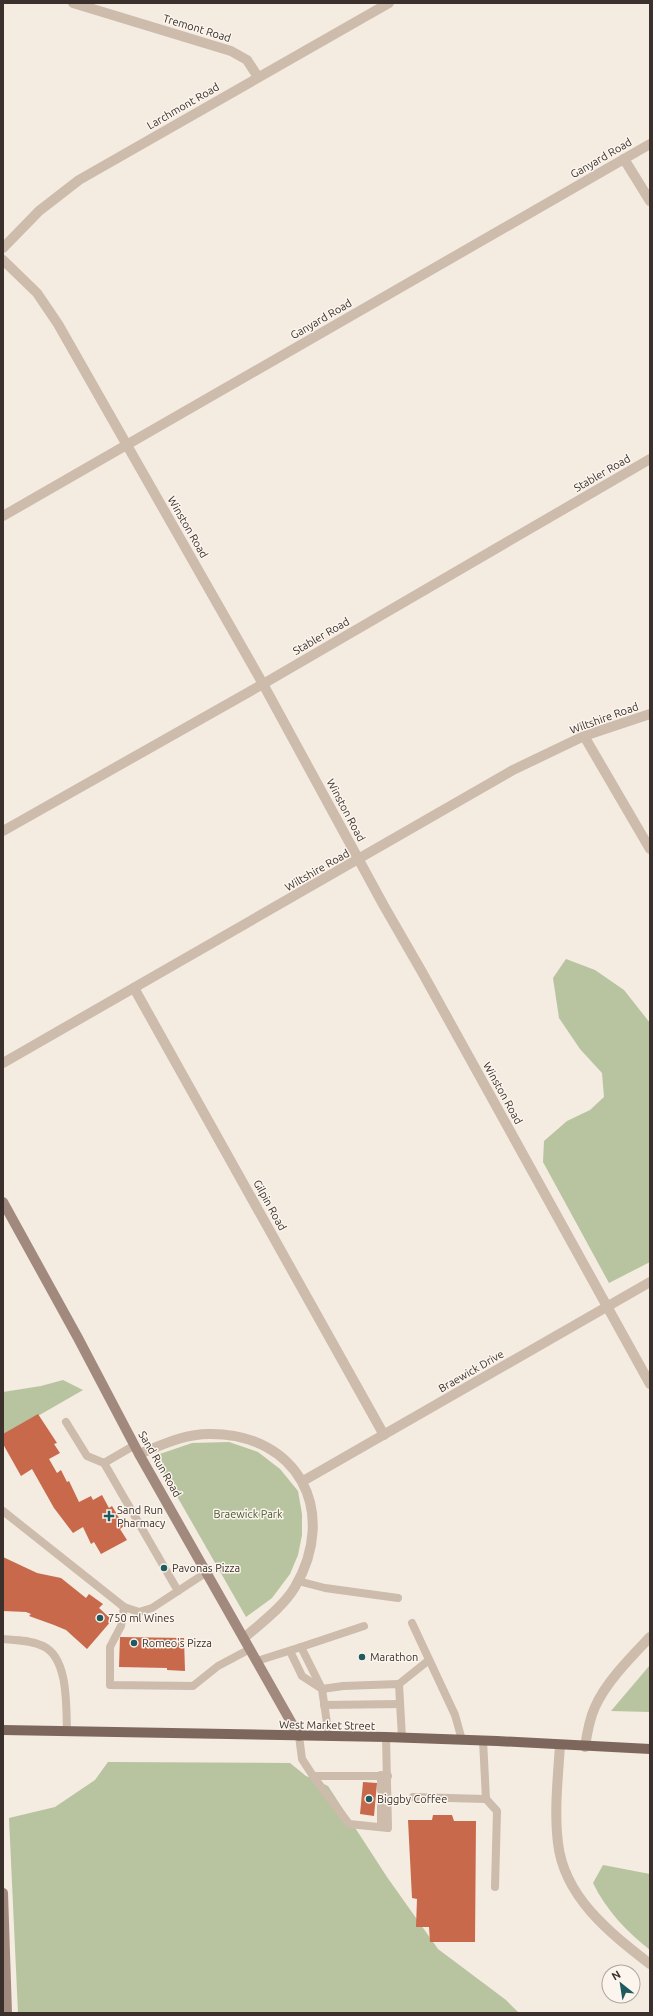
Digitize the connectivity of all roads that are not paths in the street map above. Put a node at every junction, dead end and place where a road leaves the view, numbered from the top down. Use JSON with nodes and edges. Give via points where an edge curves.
{"nodes":[{"id":1,"x":73,"y":3,"type":"edge"},
{"id":2,"x":389,"y":3,"type":"edge"},
{"id":3,"x":258,"y":77,"type":"junction"},
{"id":4,"x":650,"y":144,"type":"edge"},
{"id":5,"x":624,"y":159,"type":"junction"},
{"id":6,"x":650,"y":202,"type":"edge"},
{"id":7,"x":3,"y":248,"type":"edge"},
{"id":8,"x":3,"y":260,"type":"edge"},
{"id":9,"x":126,"y":443,"type":"junction"},
{"id":10,"x":650,"y":459,"type":"edge"},
{"id":11,"x":3,"y":516,"type":"edge"},
{"id":12,"x":263,"y":684,"type":"junction"},
{"id":13,"x":650,"y":714,"type":"edge"},
{"id":14,"x":584,"y":736,"type":"junction"},
{"id":15,"x":3,"y":831,"type":"edge"},
{"id":16,"x":650,"y":849,"type":"edge"},
{"id":17,"x":358,"y":859,"type":"junction"},
{"id":18,"x":134,"y":988,"type":"junction"},
{"id":19,"x":3,"y":1063,"type":"edge"},
{"id":20,"x":3,"y":1202,"type":"edge"},
{"id":21,"x":650,"y":1282,"type":"edge"},
{"id":22,"x":608,"y":1306,"type":"junction"},
{"id":23,"x":650,"y":1384,"type":"edge"},
{"id":24,"x":66,"y":1422,"type":"dead end"},
{"id":25,"x":384,"y":1434,"type":"junction"},
{"id":26,"x":137,"y":1449,"type":"junction"},
{"id":27,"x":104,"y":1463,"type":"junction"},
{"id":28,"x":304,"y":1481,"type":"junction"},
{"id":29,"x":3,"y":1511,"type":"edge"},
{"id":30,"x":207,"y":1572,"type":"junction"},
{"id":31,"x":298,"y":1580,"type":"junction"},
{"id":32,"x":178,"y":1590,"type":"junction"},
{"id":33,"x":398,"y":1598,"type":"dead end"},
{"id":34,"x":124,"y":1607,"type":"junction"},
{"id":35,"x":412,"y":1623,"type":"dead end"},
{"id":36,"x":364,"y":1626,"type":"dead end"},
{"id":37,"x":650,"y":1637,"type":"edge"},
{"id":38,"x":244,"y":1638,"type":"junction"},
{"id":39,"x":3,"y":1639,"type":"edge"},
{"id":40,"x":301,"y":1647,"type":"junction"},
{"id":41,"x":250,"y":1649,"type":"junction"},
{"id":42,"x":290,"y":1651,"type":"junction"},
{"id":43,"x":429,"y":1660,"type":"junction"},
{"id":44,"x":257,"y":1662,"type":"junction"},
{"id":45,"x":399,"y":1684,"type":"junction"},
{"id":46,"x":322,"y":1689,"type":"junction"},
{"id":47,"x":400,"y":1704,"type":"junction"},
{"id":48,"x":324,"y":1705,"type":"junction"},
{"id":49,"x":3,"y":1730,"type":"edge"},
{"id":50,"x":67,"y":1732,"type":"junction"},
{"id":51,"x":299,"y":1736,"type":"junction"},
{"id":52,"x":330,"y":1737,"type":"junction"},
{"id":53,"x":386,"y":1737,"type":"junction"},
{"id":54,"x":402,"y":1738,"type":"junction"},
{"id":55,"x":462,"y":1740,"type":"junction"},
{"id":56,"x":483,"y":1740,"type":"junction"},
{"id":57,"x":560,"y":1745,"type":"junction"},
{"id":58,"x":585,"y":1747,"type":"junction"},
{"id":59,"x":650,"y":1749,"type":"edge"},
{"id":60,"x":384,"y":1775,"type":"junction"},
{"id":61,"x":313,"y":1776,"type":"junction"},
{"id":62,"x":413,"y":1797,"type":"dead end"},
{"id":63,"x":486,"y":1798,"type":"junction"},
{"id":64,"x":380,"y":1827,"type":"junction"},
{"id":65,"x":495,"y":1887,"type":"dead end"},
{"id":66,"x":3,"y":1893,"type":"edge"},
{"id":67,"x":650,"y":1964,"type":"edge"},
{"id":68,"x":7,"y":2013,"type":"edge"}],
"edges":[{"from":1,"to":3,"type":"street","name":"Tremont Road","via":[[232,51],[247,60]]},
{"from":2,"to":3,"type":"street","name":"Larchmont Road"},
{"from":3,"to":7,"type":"street","name":"Larchmont Road","via":[[79,180],[39,211]]},
{"from":4,"to":5,"type":"street","name":"Ganyard Road"},
{"from":5,"to":6,"type":"street"},
{"from":5,"to":9,"type":"street","name":"Ganyard Road"},
{"from":8,"to":9,"type":"street","name":"Winston Road","via":[[45,303]]},
{"from":9,"to":11,"type":"street","name":"Ganyard Road"},
{"from":9,"to":12,"type":"street","name":"Winston Road"},
{"from":10,"to":12,"type":"street","name":"Stabler Road"},
{"from":12,"to":15,"type":"street","name":"Stabler Road"},
{"from":12,"to":17,"type":"street","name":"Winston Road"},
{"from":13,"to":14,"type":"street","name":"Wiltshire Road"},
{"from":14,"to":16,"type":"street"},
{"from":14,"to":17,"type":"street","name":"Wiltshire Road","via":[[513,770]]},
{"from":17,"to":18,"type":"street","name":"Wiltshire Road"},
{"from":17,"to":22,"type":"street","name":"Winston Road"},
{"from":18,"to":19,"type":"street","name":"Wiltshire Road"},
{"from":18,"to":25,"type":"street","name":"Gilpin Road"},
{"from":20,"to":26,"type":"street","name":"Sand Run Road"},
{"from":21,"to":22,"type":"street","name":"Braewick Drive"},
{"from":22,"to":23,"type":"street","name":"Winston Road"},
{"from":22,"to":25,"type":"street","name":"Braewick Drive"},
{"from":24,"to":27,"type":"lane","via":[[87,1456]]},
{"from":25,"to":28,"type":"street","name":"Braewick Drive"},
{"from":26,"to":27,"type":"lane"},
{"from":26,"to":28,"type":"street","via":[[194,1434],[238,1436],[272,1451]]},
{"from":26,"to":30,"type":"street","name":"Sand Run Road"},
{"from":27,"to":32,"type":"lane"},
{"from":28,"to":31,"type":"street","via":[[314,1524],[308,1560]]},
{"from":29,"to":34,"type":"lane"},
{"from":30,"to":32,"type":"lane"},
{"from":30,"to":38,"type":"street","name":"Sand Run Road"},
{"from":31,"to":33,"type":"lane","via":[[325,1588]]},
{"from":31,"to":38,"type":"street","via":[[286,1598]]},
{"from":32,"to":34,"type":"lane","via":[[152,1608],[139,1612]]},
{"from":34,"to":41,"type":"lane","via":[[121,1626],[110,1647],[110,1684],[193,1686],[218,1666]]},
{"from":35,"to":43,"type":"lane"},
{"from":36,"to":40,"type":"lane"},
{"from":37,"to":58,"type":"street","via":[[626,1662],[601,1695],[589,1724]]},
{"from":38,"to":41,"type":"street","name":"Sand Run Road"},
{"from":39,"to":50,"type":"lane","via":[[31,1642],[44,1647],[58,1663],[63,1681]]},
{"from":40,"to":42,"type":"lane"},
{"from":40,"to":46,"type":"lane"},
{"from":41,"to":44,"type":"street","name":"Sand Run Road"},
{"from":42,"to":44,"type":"lane"},
{"from":42,"to":46,"type":"lane","via":[[302,1676]]},
{"from":43,"to":45,"type":"lane"},
{"from":43,"to":55,"type":"lane","via":[[455,1715]]},
{"from":44,"to":51,"type":"street","name":"Sand Run Road"},
{"from":45,"to":46,"type":"lane"},
{"from":45,"to":47,"type":"lane"},
{"from":46,"to":48,"type":"lane"},
{"from":47,"to":48,"type":"lane"},
{"from":47,"to":54,"type":"lane"},
{"from":48,"to":52,"type":"lane"},
{"from":49,"to":50,"type":"main road","name":"West Market Street"},
{"from":50,"to":51,"type":"main road","name":"West Market Street"},
{"from":51,"to":52,"type":"main road","name":"West Market Street"},
{"from":51,"to":61,"type":"lane","via":[[302,1759]]},
{"from":52,"to":53,"type":"main road","name":"West Market Street"},
{"from":53,"to":54,"type":"main road","name":"West Market Street"},
{"from":53,"to":60,"type":"lane"},
{"from":54,"to":55,"type":"main road","name":"West Market Street"},
{"from":55,"to":56,"type":"main road","name":"West Market Street"},
{"from":56,"to":57,"type":"main road","name":"West Market Street"},
{"from":56,"to":63,"type":"lane"},
{"from":57,"to":58,"type":"main road","name":"West Market Street"},
{"from":57,"to":67,"type":"street","via":[[558,1843],[564,1868],[582,1901],[599,1921]]},
{"from":58,"to":59,"type":"main road","name":"West Market Street"},
{"from":60,"to":61,"type":"lane"},
{"from":60,"to":64,"type":"lane"},
{"from":60,"to":64,"type":"lane","via":[[388,1828]]},
{"from":61,"to":64,"type":"lane","via":[[349,1824]]},
{"from":62,"to":63,"type":"lane"},
{"from":63,"to":65,"type":"lane","via":[[497,1811]]},
{"from":66,"to":68,"type":"street"}]}
